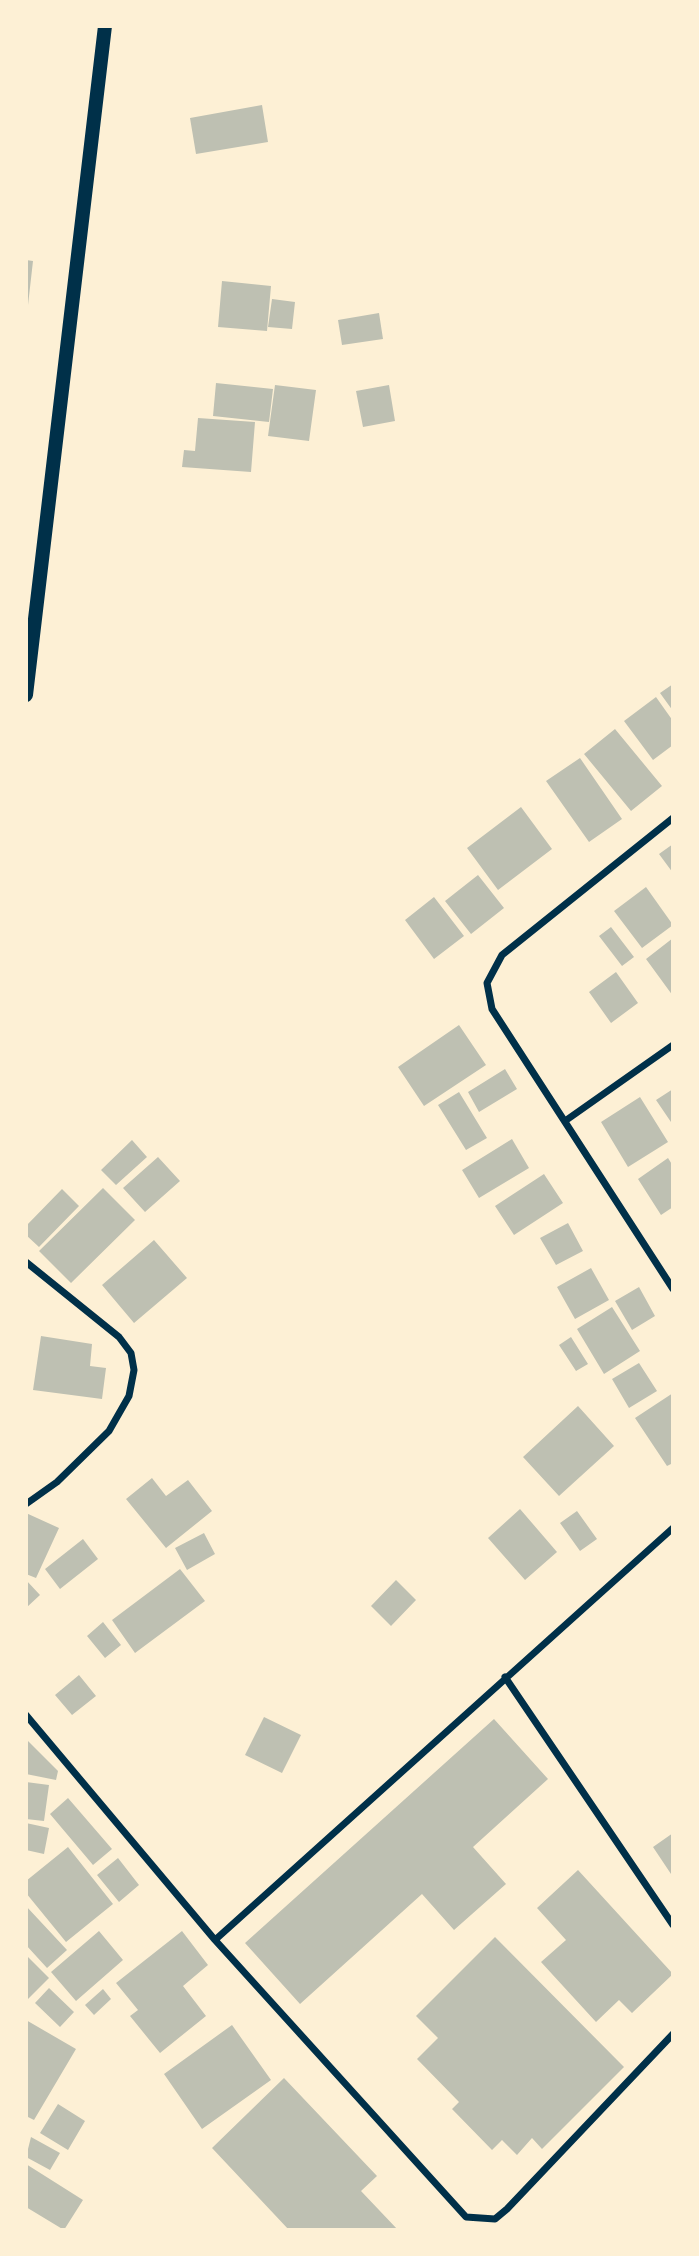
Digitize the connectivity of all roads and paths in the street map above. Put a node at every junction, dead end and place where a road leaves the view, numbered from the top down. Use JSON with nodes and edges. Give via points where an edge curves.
{"nodes":[{"id":1,"x":105,"y":26,"type":"edge"},
{"id":2,"x":32,"y":594,"type":"edge"},
{"id":3,"x":26,"y":695,"type":"edge"},
{"id":4,"x":673,"y":818,"type":"edge"},
{"id":5,"x":673,"y":1045,"type":"edge"},
{"id":6,"x":565,"y":1121,"type":"junction"},
{"id":7,"x":26,"y":1262,"type":"edge"},
{"id":8,"x":670,"y":1277,"type":"edge"},
{"id":9,"x":673,"y":1289,"type":"edge"},
{"id":10,"x":26,"y":1504,"type":"edge"},
{"id":11,"x":673,"y":1528,"type":"edge"},
{"id":12,"x":505,"y":1677,"type":"junction"},
{"id":13,"x":26,"y":1715,"type":"edge"},
{"id":14,"x":673,"y":1925,"type":"edge"},
{"id":15,"x":215,"y":1940,"type":"junction"},
{"id":16,"x":673,"y":2034,"type":"edge"}],
"edges":[{"from":1,"to":2,"type":"main road"},
{"from":2,"to":3,"type":"main road"},
{"from":4,"to":6,"type":"street","via":[[502,954],[487,983],[492,1009]]},
{"from":5,"to":6,"type":"street"},
{"from":6,"to":8,"type":"street"},
{"from":7,"to":10,"type":"street","via":[[119,1337],[131,1353],[135,1370],[128,1396],[109,1431],[57,1482]]},
{"from":8,"to":9,"type":"street"},
{"from":11,"to":12,"type":"street"},
{"from":12,"to":14,"type":"street"},
{"from":12,"to":15,"type":"street"},
{"from":13,"to":15,"type":"street"},
{"from":15,"to":16,"type":"street","via":[[466,2217],[495,2219],[508,2210]]}]}
